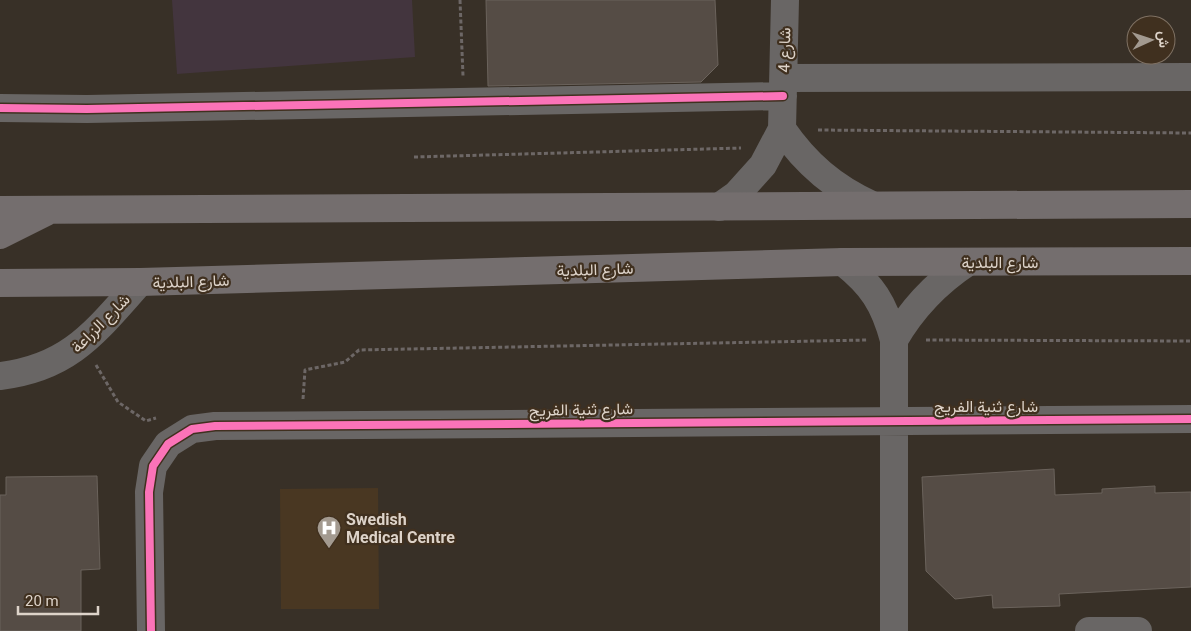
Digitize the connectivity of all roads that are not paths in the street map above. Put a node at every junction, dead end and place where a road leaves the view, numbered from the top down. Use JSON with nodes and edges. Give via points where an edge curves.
{"nodes":[{"id":1,"x":785,"y":0,"type":"edge"},
{"id":2,"x":1191,"y":77,"type":"edge"},
{"id":3,"x":784,"y":87,"type":"junction"},
{"id":4,"x":0,"y":108,"type":"edge"},
{"id":5,"x":778,"y":138,"type":"junction"},
{"id":6,"x":1191,"y":204,"type":"edge"},
{"id":7,"x":872,"y":205,"type":"junction"},
{"id":8,"x":719,"y":207,"type":"junction"},
{"id":9,"x":0,"y":210,"type":"edge"},
{"id":10,"x":49,"y":210,"type":"junction"},
{"id":11,"x":0,"y":235,"type":"edge"},
{"id":12,"x":1191,"y":261,"type":"edge"},
{"id":13,"x":843,"y":262,"type":"junction"},
{"id":14,"x":968,"y":262,"type":"junction"},
{"id":15,"x":140,"y":282,"type":"junction"},
{"id":16,"x":0,"y":283,"type":"edge"},
{"id":17,"x":894,"y":340,"type":"junction"},
{"id":18,"x":0,"y":376,"type":"edge"},
{"id":19,"x":1191,"y":419,"type":"edge"},
{"id":20,"x":893,"y":420,"type":"junction"},
{"id":21,"x":151,"y":631,"type":"edge"},
{"id":22,"x":894,"y":631,"type":"edge"},
{"id":23,"x":1088,"y":631,"type":"edge"},
{"id":24,"x":1138,"y":631,"type":"edge"}],
"edges":[{"from":1,"to":3,"type":"street","name":"شارع 4"},
{"from":2,"to":3,"type":"street"},
{"from":3,"to":4,"type":"street","via":[[463,102]]},
{"from":3,"to":5,"type":"street","name":"شارع 4"},
{"from":5,"to":7,"type":"street","via":[[796,149],[818,172],[850,195]]},
{"from":5,"to":8,"type":"street","via":[[750,181]]},
{"from":6,"to":7,"type":"main road"},
{"from":7,"to":8,"type":"main road"},
{"from":8,"to":10,"type":"main road"},
{"from":9,"to":10,"type":"main road"},
{"from":10,"to":11,"type":"main road"},
{"from":12,"to":14,"type":"main road","name":"شارع البلدية"},
{"from":13,"to":14,"type":"main road","name":"شارع البلدية"},
{"from":13,"to":15,"type":"main road","name":"شارع البلدية"},
{"from":13,"to":17,"type":"street","via":[[877,295],[888,316]]},
{"from":14,"to":17,"type":"street","via":[[925,295]]},
{"from":15,"to":16,"type":"main road","name":"شارع البلدية"},
{"from":15,"to":18,"type":"street","name":"شارع الزراعة","via":[[82,344],[64,357],[43,368]]},
{"from":17,"to":20,"type":"street"},
{"from":19,"to":20,"type":"street","name":"شارع ثنية الفريج"},
{"from":20,"to":21,"type":"street","name":"شارع ثنية الفريج","via":[[214,426],[192,429],[168,444],[153,466],[149,492]]},
{"from":20,"to":22,"type":"street"},
{"from":23,"to":24,"type":"street"}]}
